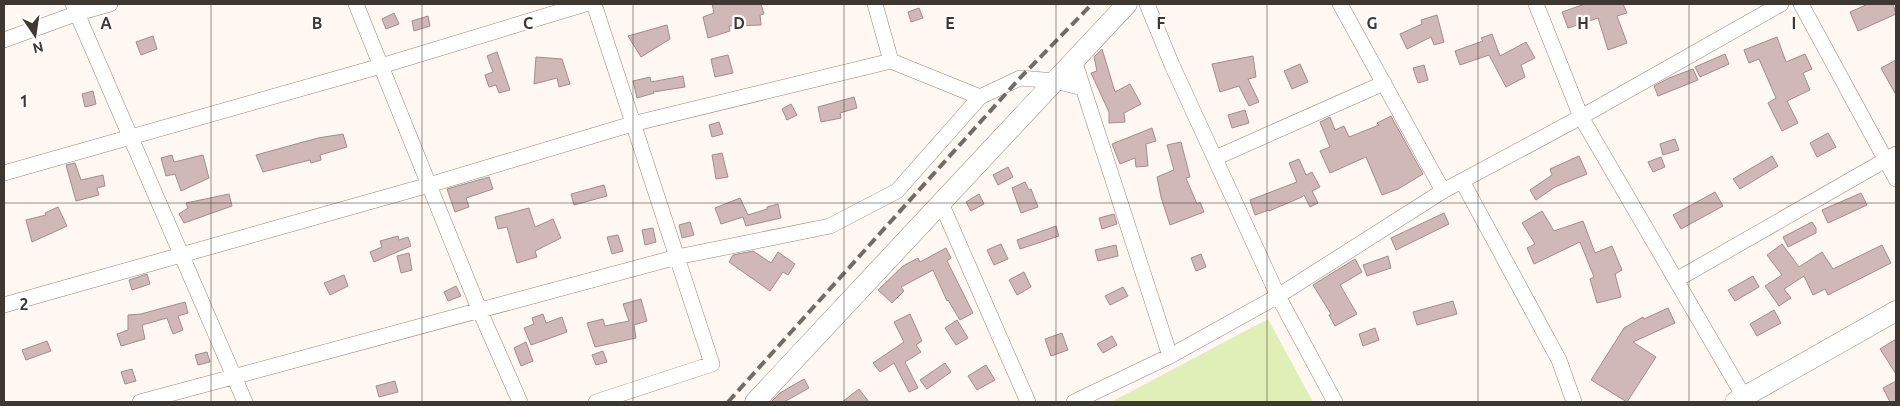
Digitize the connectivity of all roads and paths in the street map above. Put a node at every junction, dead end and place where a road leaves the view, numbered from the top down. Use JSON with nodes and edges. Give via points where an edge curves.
{"nodes":[{"id":1,"x":110,"y":4,"type":"edge"},
{"id":2,"x":356,"y":4,"type":"edge"},
{"id":3,"x":585,"y":4,"type":"edge"},
{"id":4,"x":594,"y":4,"type":"edge"},
{"id":5,"x":875,"y":4,"type":"edge"},
{"id":6,"x":1127,"y":4,"type":"edge"},
{"id":7,"x":1147,"y":4,"type":"edge"},
{"id":8,"x":1340,"y":4,"type":"edge"},
{"id":9,"x":1536,"y":4,"type":"edge"},
{"id":10,"x":1781,"y":4,"type":"edge"},
{"id":11,"x":1801,"y":4,"type":"edge"},
{"id":12,"x":76,"y":8,"type":"edge"},
{"id":13,"x":4,"y":40,"type":"edge"},
{"id":14,"x":1074,"y":60,"type":"junction"},
{"id":15,"x":891,"y":61,"type":"junction"},
{"id":16,"x":381,"y":66,"type":"junction"},
{"id":17,"x":1055,"y":81,"type":"junction"},
{"id":18,"x":1384,"y":83,"type":"junction"},
{"id":19,"x":1083,"y":88,"type":"junction"},
{"id":20,"x":980,"y":97,"type":"junction"},
{"id":21,"x":1582,"y":117,"type":"junction"},
{"id":22,"x":632,"y":124,"type":"junction"},
{"id":23,"x":131,"y":136,"type":"junction"},
{"id":24,"x":1891,"y":157,"type":"edge"},
{"id":25,"x":1215,"y":158,"type":"junction"},
{"id":26,"x":4,"y":173,"type":"edge"},
{"id":27,"x":1896,"y":179,"type":"edge"},
{"id":28,"x":1462,"y":181,"type":"junction"},
{"id":29,"x":429,"y":185,"type":"junction"},
{"id":30,"x":1443,"y":191,"type":"junction"},
{"id":31,"x":941,"y":202,"type":"junction"},
{"id":32,"x":182,"y":254,"type":"junction"},
{"id":33,"x":677,"y":257,"type":"junction"},
{"id":34,"x":1676,"y":280,"type":"junction"},
{"id":35,"x":1278,"y":296,"type":"junction"},
{"id":36,"x":4,"y":305,"type":"edge"},
{"id":37,"x":480,"y":309,"type":"junction"},
{"id":38,"x":1896,"y":311,"type":"edge"},
{"id":39,"x":1170,"y":356,"type":"junction"},
{"id":40,"x":234,"y":376,"type":"junction"},
{"id":41,"x":1742,"y":401,"type":"edge"},
{"id":42,"x":140,"y":402,"type":"edge"},
{"id":43,"x":245,"y":402,"type":"edge"},
{"id":44,"x":520,"y":402,"type":"edge"},
{"id":45,"x":596,"y":402,"type":"edge"},
{"id":46,"x":755,"y":402,"type":"edge"},
{"id":47,"x":1028,"y":402,"type":"edge"},
{"id":48,"x":1074,"y":402,"type":"edge"},
{"id":49,"x":1334,"y":402,"type":"edge"},
{"id":50,"x":1574,"y":402,"type":"edge"}],
"edges":[{"from":1,"to":12,"type":"street"},
{"from":2,"to":16,"type":"street"},
{"from":3,"to":16,"type":"street"},
{"from":4,"to":22,"type":"street"},
{"from":5,"to":15,"type":"street"},
{"from":6,"to":14,"type":"street"},
{"from":7,"to":25,"type":"street"},
{"from":8,"to":18,"type":"street"},
{"from":9,"to":21,"type":"street"},
{"from":10,"to":21,"type":"street"},
{"from":11,"to":24,"type":"street"},
{"from":12,"to":13,"type":"street"},
{"from":12,"to":23,"type":"street"},
{"from":14,"to":17,"type":"street"},
{"from":14,"to":19,"type":"street"},
{"from":15,"to":20,"type":"street"},
{"from":15,"to":22,"type":"street"},
{"from":16,"to":23,"type":"street"},
{"from":16,"to":29,"type":"street"},
{"from":17,"to":19,"type":"street"},
{"from":17,"to":20,"type":"street","via":[[1020,78]]},
{"from":17,"to":31,"type":"street"},
{"from":18,"to":25,"type":"street"},
{"from":18,"to":30,"type":"street"},
{"from":19,"to":39,"type":"street"},
{"from":20,"to":33,"type":"street","via":[[897,191],[830,226]]},
{"from":21,"to":28,"type":"street"},
{"from":21,"to":34,"type":"street"},
{"from":22,"to":29,"type":"street"},
{"from":22,"to":33,"type":"street"},
{"from":23,"to":26,"type":"street"},
{"from":23,"to":32,"type":"street"},
{"from":24,"to":27,"type":"street"},
{"from":24,"to":34,"type":"street"},
{"from":25,"to":35,"type":"street"},
{"from":28,"to":30,"type":"street"},
{"from":28,"to":50,"type":"street","via":[[1559,360]]},
{"from":29,"to":32,"type":"street"},
{"from":29,"to":37,"type":"street"},
{"from":30,"to":35,"type":"street"},
{"from":31,"to":46,"type":"street"},
{"from":31,"to":47,"type":"street"},
{"from":32,"to":36,"type":"street"},
{"from":32,"to":40,"type":"street"},
{"from":33,"to":37,"type":"street"},
{"from":33,"to":45,"type":"street","via":[[712,364]]},
{"from":34,"to":41,"type":"street"},
{"from":35,"to":39,"type":"street"},
{"from":35,"to":49,"type":"street"},
{"from":37,"to":40,"type":"street"},
{"from":37,"to":44,"type":"street"},
{"from":38,"to":41,"type":"street"},
{"from":39,"to":48,"type":"street"},
{"from":40,"to":42,"type":"street"},
{"from":40,"to":43,"type":"street"}]}
